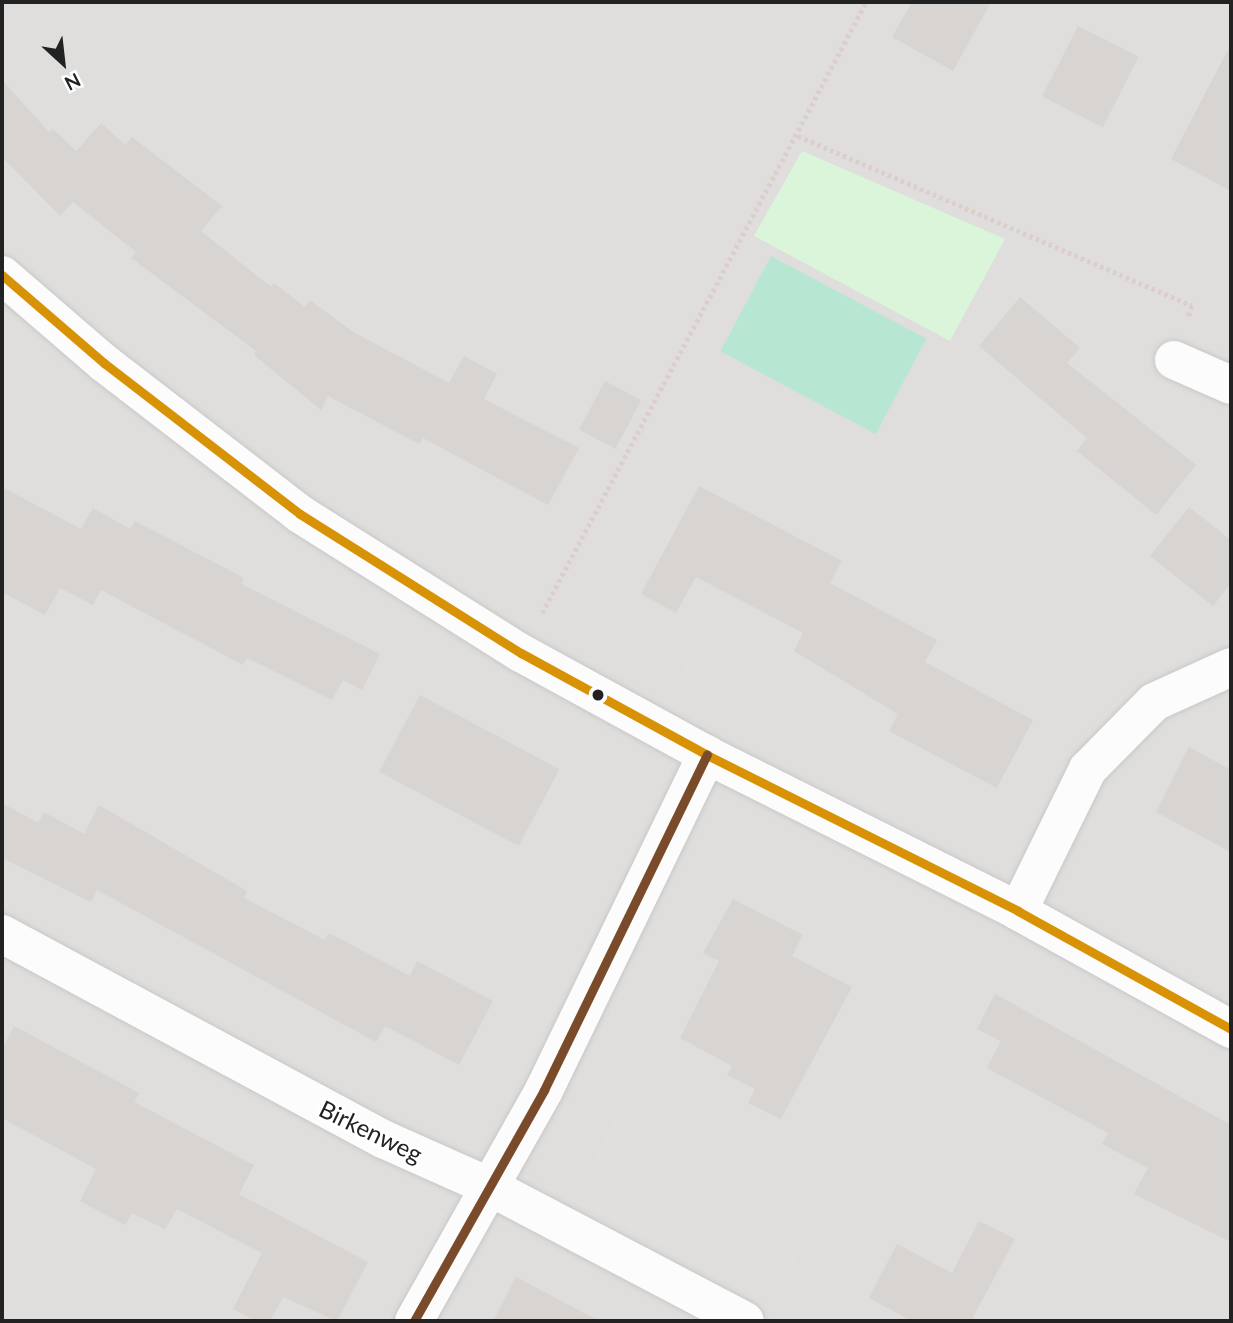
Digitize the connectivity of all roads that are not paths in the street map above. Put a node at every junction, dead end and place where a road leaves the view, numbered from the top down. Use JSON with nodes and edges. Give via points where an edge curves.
{"nodes":[{"id":1,"x":13,"y":285,"type":"edge"},
{"id":2,"x":1174,"y":360,"type":"road end"},
{"id":3,"x":1231,"y":385,"type":"edge"},
{"id":4,"x":1231,"y":667,"type":"edge"},
{"id":5,"x":707,"y":755,"type":"junction"},
{"id":6,"x":1018,"y":911,"type":"junction"},
{"id":7,"x":2,"y":933,"type":"edge"},
{"id":8,"x":1231,"y":1028,"type":"edge"},
{"id":9,"x":488,"y":1186,"type":"junction"},
{"id":10,"x":414,"y":1321,"type":"edge"},
{"id":11,"x":745,"y":1321,"type":"edge"}],
"edges":[{"from":1,"to":5,"type":"street","via":[[104,363],[300,514],[521,653]]},
{"from":2,"to":3,"type":"street"},
{"from":4,"to":6,"type":"street","via":[[1154,702],[1088,769]]},
{"from":5,"to":6,"type":"street"},
{"from":5,"to":9,"type":"street","via":[[544,1090]]},
{"from":6,"to":8,"type":"street"},
{"from":7,"to":9,"type":"street","name":"Birkenweg","via":[[383,1139]]},
{"from":9,"to":10,"type":"street"},
{"from":9,"to":11,"type":"street","name":"Birkenweg"}]}
